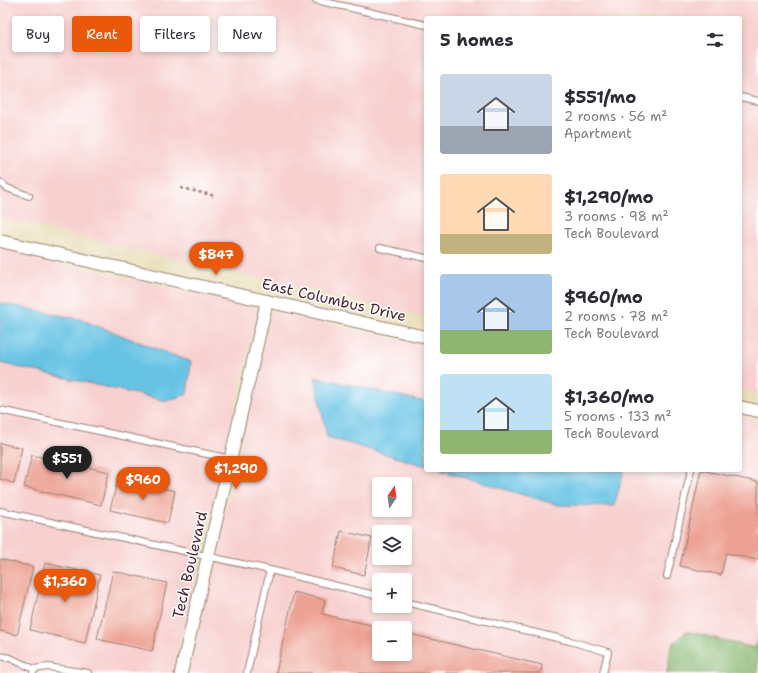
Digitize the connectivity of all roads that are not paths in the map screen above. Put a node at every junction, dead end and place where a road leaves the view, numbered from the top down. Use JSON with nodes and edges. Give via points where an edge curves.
{"nodes":[{"id":1,"x":316,"y":0,"type":"edge"},
{"id":2,"x":424,"y":25,"type":"edge"},
{"id":3,"x":742,"y":97,"type":"edge"},
{"id":4,"x":758,"y":101,"type":"edge"},
{"id":5,"x":0,"y":182,"type":"edge"},
{"id":6,"x":29,"y":196,"type":"dead end"},
{"id":7,"x":0,"y":241,"type":"edge"},
{"id":8,"x":380,"y":248,"type":"dead end"},
{"id":9,"x":424,"y":258,"type":"edge"},
{"id":10,"x":267,"y":301,"type":"junction"},
{"id":11,"x":424,"y":337,"type":"edge"},
{"id":12,"x":742,"y":407,"type":"edge"},
{"id":13,"x":0,"y":410,"type":"edge"},
{"id":14,"x":758,"y":411,"type":"edge"},
{"id":15,"x":231,"y":459,"type":"junction"},
{"id":16,"x":691,"y":472,"type":"edge"},
{"id":17,"x":0,"y":511,"type":"edge"},
{"id":18,"x":208,"y":556,"type":"junction"},
{"id":19,"x":270,"y":570,"type":"junction"},
{"id":20,"x":667,"y":576,"type":"dead end"},
{"id":21,"x":372,"y":594,"type":"edge"},
{"id":22,"x":412,"y":604,"type":"edge"},
{"id":23,"x":0,"y":656,"type":"edge"},
{"id":24,"x":34,"y":671,"type":"edge"},
{"id":25,"x":88,"y":673,"type":"edge"},
{"id":26,"x":182,"y":673,"type":"edge"},
{"id":27,"x":247,"y":673,"type":"edge"},
{"id":28,"x":604,"y":673,"type":"edge"}],
"edges":[{"from":1,"to":2,"type":"lane"},
{"from":3,"to":4,"type":"lane"},
{"from":5,"to":6,"type":"lane","via":[[7,188]]},
{"from":7,"to":10,"type":"street","name":"East Columbus Drive"},
{"from":8,"to":9,"type":"lane"},
{"from":10,"to":11,"type":"street","name":"East Columbus Drive"},
{"from":10,"to":15,"type":"street","name":"Tech Boulevard"},
{"from":12,"to":14,"type":"street"},
{"from":13,"to":15,"type":"lane"},
{"from":15,"to":18,"type":"street","name":"Tech Boulevard"},
{"from":16,"to":20,"type":"lane"},
{"from":17,"to":18,"type":"lane"},
{"from":18,"to":19,"type":"lane"},
{"from":18,"to":26,"type":"street","name":"Tech Boulevard"},
{"from":19,"to":21,"type":"lane"},
{"from":19,"to":27,"type":"lane"},
{"from":22,"to":28,"type":"lane","via":[[608,652]]},
{"from":23,"to":24,"type":"lane","via":[[10,658]]},
{"from":24,"to":25,"type":"lane","via":[[48,667]]}]}
